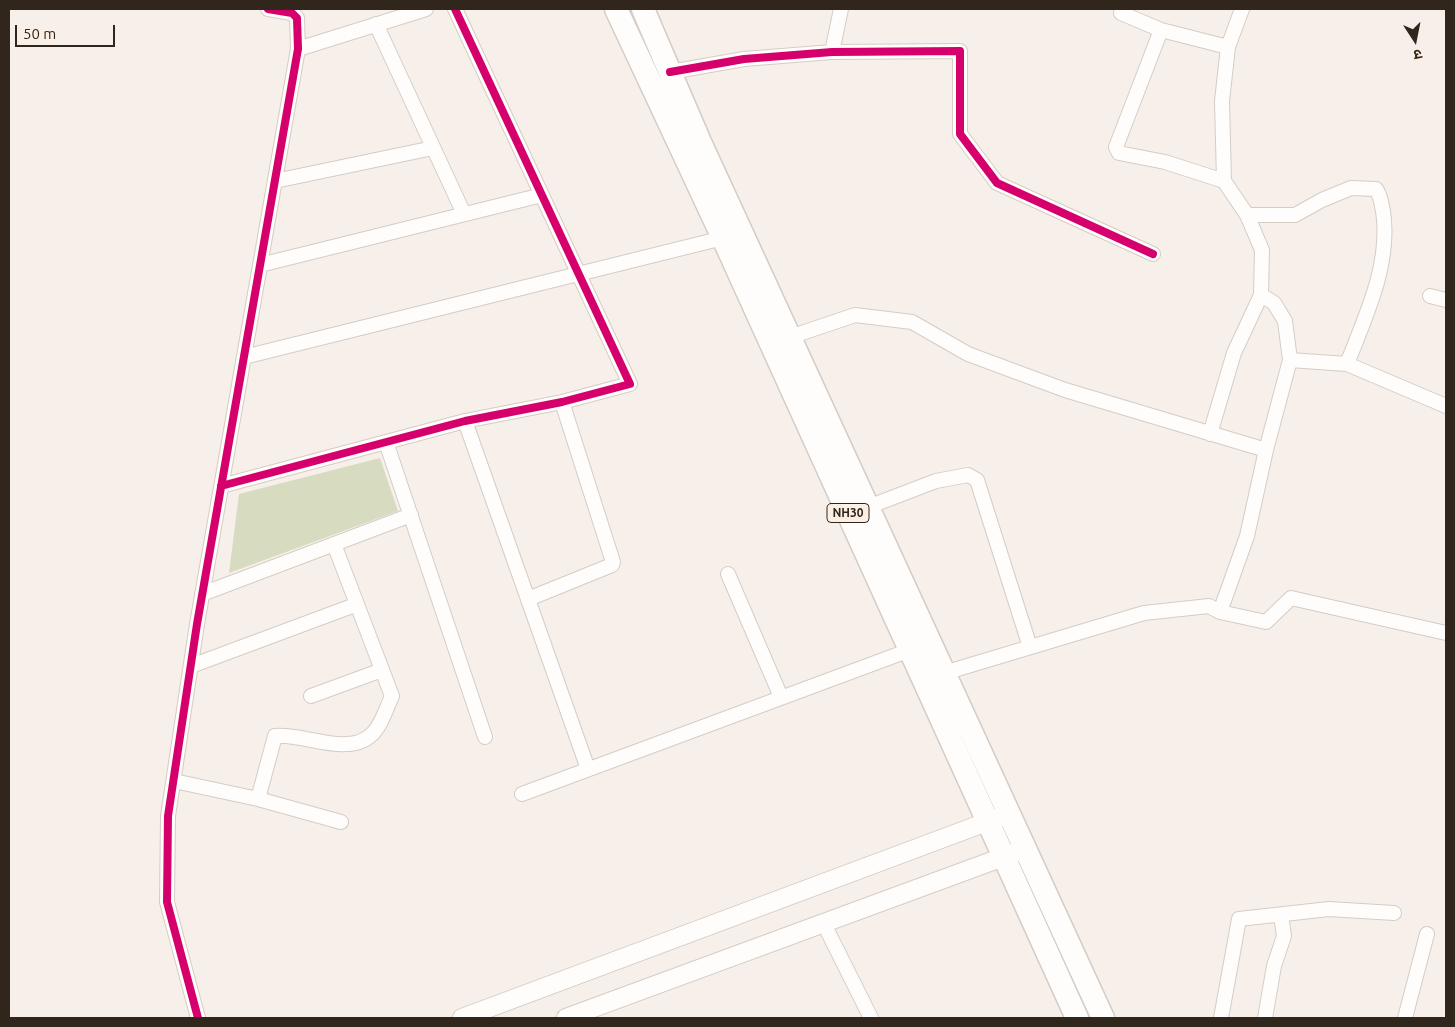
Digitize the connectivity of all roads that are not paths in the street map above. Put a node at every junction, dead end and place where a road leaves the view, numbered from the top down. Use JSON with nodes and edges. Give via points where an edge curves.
{"nodes":[{"id":1,"x":268,"y":9,"type":"edge"},
{"id":2,"x":426,"y":9,"type":"edge"},
{"id":3,"x":455,"y":9,"type":"edge"},
{"id":4,"x":616,"y":9,"type":"edge"},
{"id":5,"x":643,"y":9,"type":"edge"},
{"id":6,"x":841,"y":9,"type":"edge"},
{"id":7,"x":1242,"y":9,"type":"edge"},
{"id":8,"x":1121,"y":13,"type":"dead end"},
{"id":9,"x":376,"y":24,"type":"junction"},
{"id":10,"x":1161,"y":30,"type":"junction"},
{"id":11,"x":1228,"y":47,"type":"junction"},
{"id":12,"x":298,"y":49,"type":"junction"},
{"id":13,"x":832,"y":52,"type":"junction"},
{"id":14,"x":670,"y":72,"type":"junction"},
{"id":15,"x":433,"y":148,"type":"junction"},
{"id":16,"x":275,"y":181,"type":"junction"},
{"id":17,"x":1224,"y":181,"type":"junction"},
{"id":18,"x":542,"y":195,"type":"junction"},
{"id":19,"x":464,"y":214,"type":"junction"},
{"id":20,"x":1247,"y":215,"type":"junction"},
{"id":21,"x":722,"y":238,"type":"junction"},
{"id":22,"x":1153,"y":254,"type":"dead end"},
{"id":23,"x":260,"y":265,"type":"junction"},
{"id":24,"x":579,"y":273,"type":"junction"},
{"id":25,"x":1261,"y":295,"type":"junction"},
{"id":26,"x":1430,"y":296,"type":"dead end"},
{"id":27,"x":1446,"y":300,"type":"edge"},
{"id":28,"x":790,"y":337,"type":"junction"},
{"id":29,"x":244,"y":357,"type":"junction"},
{"id":30,"x":1290,"y":360,"type":"junction"},
{"id":31,"x":1347,"y":364,"type":"junction"},
{"id":32,"x":562,"y":402,"type":"junction"},
{"id":33,"x":1446,"y":406,"type":"edge"},
{"id":34,"x":465,"y":421,"type":"junction"},
{"id":35,"x":1210,"y":434,"type":"junction"},
{"id":36,"x":386,"y":442,"type":"junction"},
{"id":37,"x":1266,"y":450,"type":"junction"},
{"id":38,"x":221,"y":486,"type":"junction"},
{"id":39,"x":868,"y":507,"type":"junction"},
{"id":40,"x":411,"y":515,"type":"junction"},
{"id":41,"x":334,"y":544,"type":"junction"},
{"id":42,"x":728,"y":574,"type":"dead end"},
{"id":43,"x":202,"y":594,"type":"junction"},
{"id":44,"x":528,"y":599,"type":"junction"},
{"id":45,"x":355,"y":605,"type":"junction"},
{"id":46,"x":1220,"y":612,"type":"junction"},
{"id":47,"x":1446,"y":634,"type":"edge"},
{"id":48,"x":1030,"y":647,"type":"junction"},
{"id":49,"x":910,"y":650,"type":"junction"},
{"id":50,"x":191,"y":666,"type":"junction"},
{"id":51,"x":382,"y":670,"type":"junction"},
{"id":52,"x":944,"y":673,"type":"junction"},
{"id":53,"x":311,"y":696,"type":"dead end"},
{"id":54,"x":782,"y":697,"type":"junction"},
{"id":55,"x":485,"y":737,"type":"dead end"},
{"id":56,"x":588,"y":769,"type":"junction"},
{"id":57,"x":174,"y":781,"type":"junction"},
{"id":58,"x":522,"y":794,"type":"dead end"},
{"id":59,"x":258,"y":799,"type":"junction"},
{"id":60,"x":1010,"y":812,"type":"junction"},
{"id":61,"x":341,"y":822,"type":"dead end"},
{"id":62,"x":989,"y":822,"type":"junction"},
{"id":63,"x":1026,"y":848,"type":"junction"},
{"id":64,"x":1005,"y":857,"type":"junction"},
{"id":65,"x":1394,"y":913,"type":"dead end"},
{"id":66,"x":1281,"y":915,"type":"junction"},
{"id":67,"x":824,"y":924,"type":"junction"},
{"id":68,"x":1427,"y":934,"type":"dead end"},
{"id":69,"x":198,"y":1018,"type":"edge"},
{"id":70,"x":462,"y":1018,"type":"edge"},
{"id":71,"x":570,"y":1018,"type":"edge"},
{"id":72,"x":871,"y":1018,"type":"edge"},
{"id":73,"x":1078,"y":1018,"type":"edge"},
{"id":74,"x":1103,"y":1018,"type":"edge"},
{"id":75,"x":1221,"y":1018,"type":"edge"},
{"id":76,"x":1265,"y":1018,"type":"edge"},
{"id":77,"x":1405,"y":1018,"type":"edge"}],
"edges":[{"from":1,"to":12,"type":"street","via":[[292,13],[297,18]]},
{"from":2,"to":9,"type":"street"},
{"from":3,"to":18,"type":"street"},
{"from":4,"to":21,"type":"highway","number":"NH30"},
{"from":5,"to":14,"type":"highway","number":"NH30"},
{"from":6,"to":13,"type":"street"},
{"from":7,"to":11,"type":"street"},
{"from":8,"to":10,"type":"street"},
{"from":9,"to":12,"type":"street"},
{"from":9,"to":15,"type":"street"},
{"from":10,"to":11,"type":"street"},
{"from":10,"to":17,"type":"street","via":[[1116,148],[1119,153],[1165,162]]},
{"from":11,"to":17,"type":"street","via":[[1222,101]]},
{"from":12,"to":16,"type":"street"},
{"from":13,"to":14,"type":"street","via":[[744,59]]},
{"from":13,"to":22,"type":"street","via":[[960,51],[960,134],[997,183]]},
{"from":14,"to":28,"type":"highway","number":"NH30"},
{"from":15,"to":16,"type":"street"},
{"from":15,"to":19,"type":"street"},
{"from":16,"to":23,"type":"street"},
{"from":17,"to":20,"type":"street"},
{"from":18,"to":19,"type":"street"},
{"from":18,"to":24,"type":"street"},
{"from":19,"to":23,"type":"street"},
{"from":20,"to":25,"type":"street","via":[[1262,250]]},
{"from":20,"to":31,"type":"street","via":[[1295,215],[1351,188],[1376,189],[1380,194],[1386,233],[1377,286]]},
{"from":21,"to":24,"type":"street"},
{"from":21,"to":49,"type":"highway","number":"NH30"},
{"from":23,"to":29,"type":"street"},
{"from":24,"to":29,"type":"street"},
{"from":24,"to":32,"type":"street","via":[[630,384]]},
{"from":25,"to":30,"type":"street","via":[[1274,303],[1286,321]]},
{"from":25,"to":35,"type":"street","via":[[1234,353]]},
{"from":26,"to":27,"type":"street"},
{"from":28,"to":35,"type":"street","via":[[855,315],[912,322],[968,354],[1065,390]]},
{"from":28,"to":39,"type":"highway","number":"NH30"},
{"from":29,"to":38,"type":"street"},
{"from":30,"to":31,"type":"street"},
{"from":30,"to":37,"type":"street"},
{"from":31,"to":33,"type":"street"},
{"from":32,"to":34,"type":"street"},
{"from":32,"to":44,"type":"street","via":[[608,538],[613,562],[612,566]]},
{"from":34,"to":36,"type":"street"},
{"from":34,"to":44,"type":"street"},
{"from":35,"to":37,"type":"street"},
{"from":36,"to":38,"type":"street"},
{"from":36,"to":40,"type":"street"},
{"from":37,"to":46,"type":"street","via":[[1248,536]]},
{"from":38,"to":43,"type":"street"},
{"from":39,"to":48,"type":"street","via":[[936,481],[968,475],[977,480]]},
{"from":39,"to":52,"type":"highway","number":"NH30"},
{"from":40,"to":41,"type":"street"},
{"from":40,"to":55,"type":"street"},
{"from":41,"to":43,"type":"street"},
{"from":41,"to":45,"type":"street"},
{"from":42,"to":54,"type":"street"},
{"from":43,"to":50,"type":"street"},
{"from":44,"to":56,"type":"street"},
{"from":45,"to":50,"type":"street"},
{"from":45,"to":51,"type":"street"},
{"from":46,"to":47,"type":"street","via":[[1266,622],[1291,598]]},
{"from":46,"to":48,"type":"street","via":[[1209,606],[1144,613]]},
{"from":48,"to":52,"type":"street"},
{"from":49,"to":54,"type":"street"},
{"from":49,"to":62,"type":"highway","number":"NH30"},
{"from":50,"to":57,"type":"street"},
{"from":51,"to":53,"type":"street"},
{"from":51,"to":59,"type":"street","via":[[392,696],[370,736],[347,744],[275,736]]},
{"from":52,"to":60,"type":"highway","number":"NH30"},
{"from":54,"to":56,"type":"street"},
{"from":56,"to":58,"type":"street"},
{"from":57,"to":59,"type":"street"},
{"from":57,"to":69,"type":"street","via":[[168,816],[167,902]]},
{"from":59,"to":61,"type":"street"},
{"from":60,"to":62,"type":"street"},
{"from":60,"to":63,"type":"highway","number":"NH30"},
{"from":62,"to":64,"type":"highway","number":"NH30"},
{"from":62,"to":70,"type":"street"},
{"from":63,"to":64,"type":"street"},
{"from":63,"to":74,"type":"highway","number":"NH30"},
{"from":64,"to":67,"type":"street"},
{"from":64,"to":73,"type":"highway","number":"NH30"},
{"from":65,"to":66,"type":"street","via":[[1329,908]]},
{"from":66,"to":75,"type":"street","via":[[1239,919]]},
{"from":66,"to":76,"type":"street","via":[[1284,936],[1274,966]]},
{"from":67,"to":71,"type":"street"},
{"from":67,"to":72,"type":"street"},
{"from":68,"to":77,"type":"street"}]}
